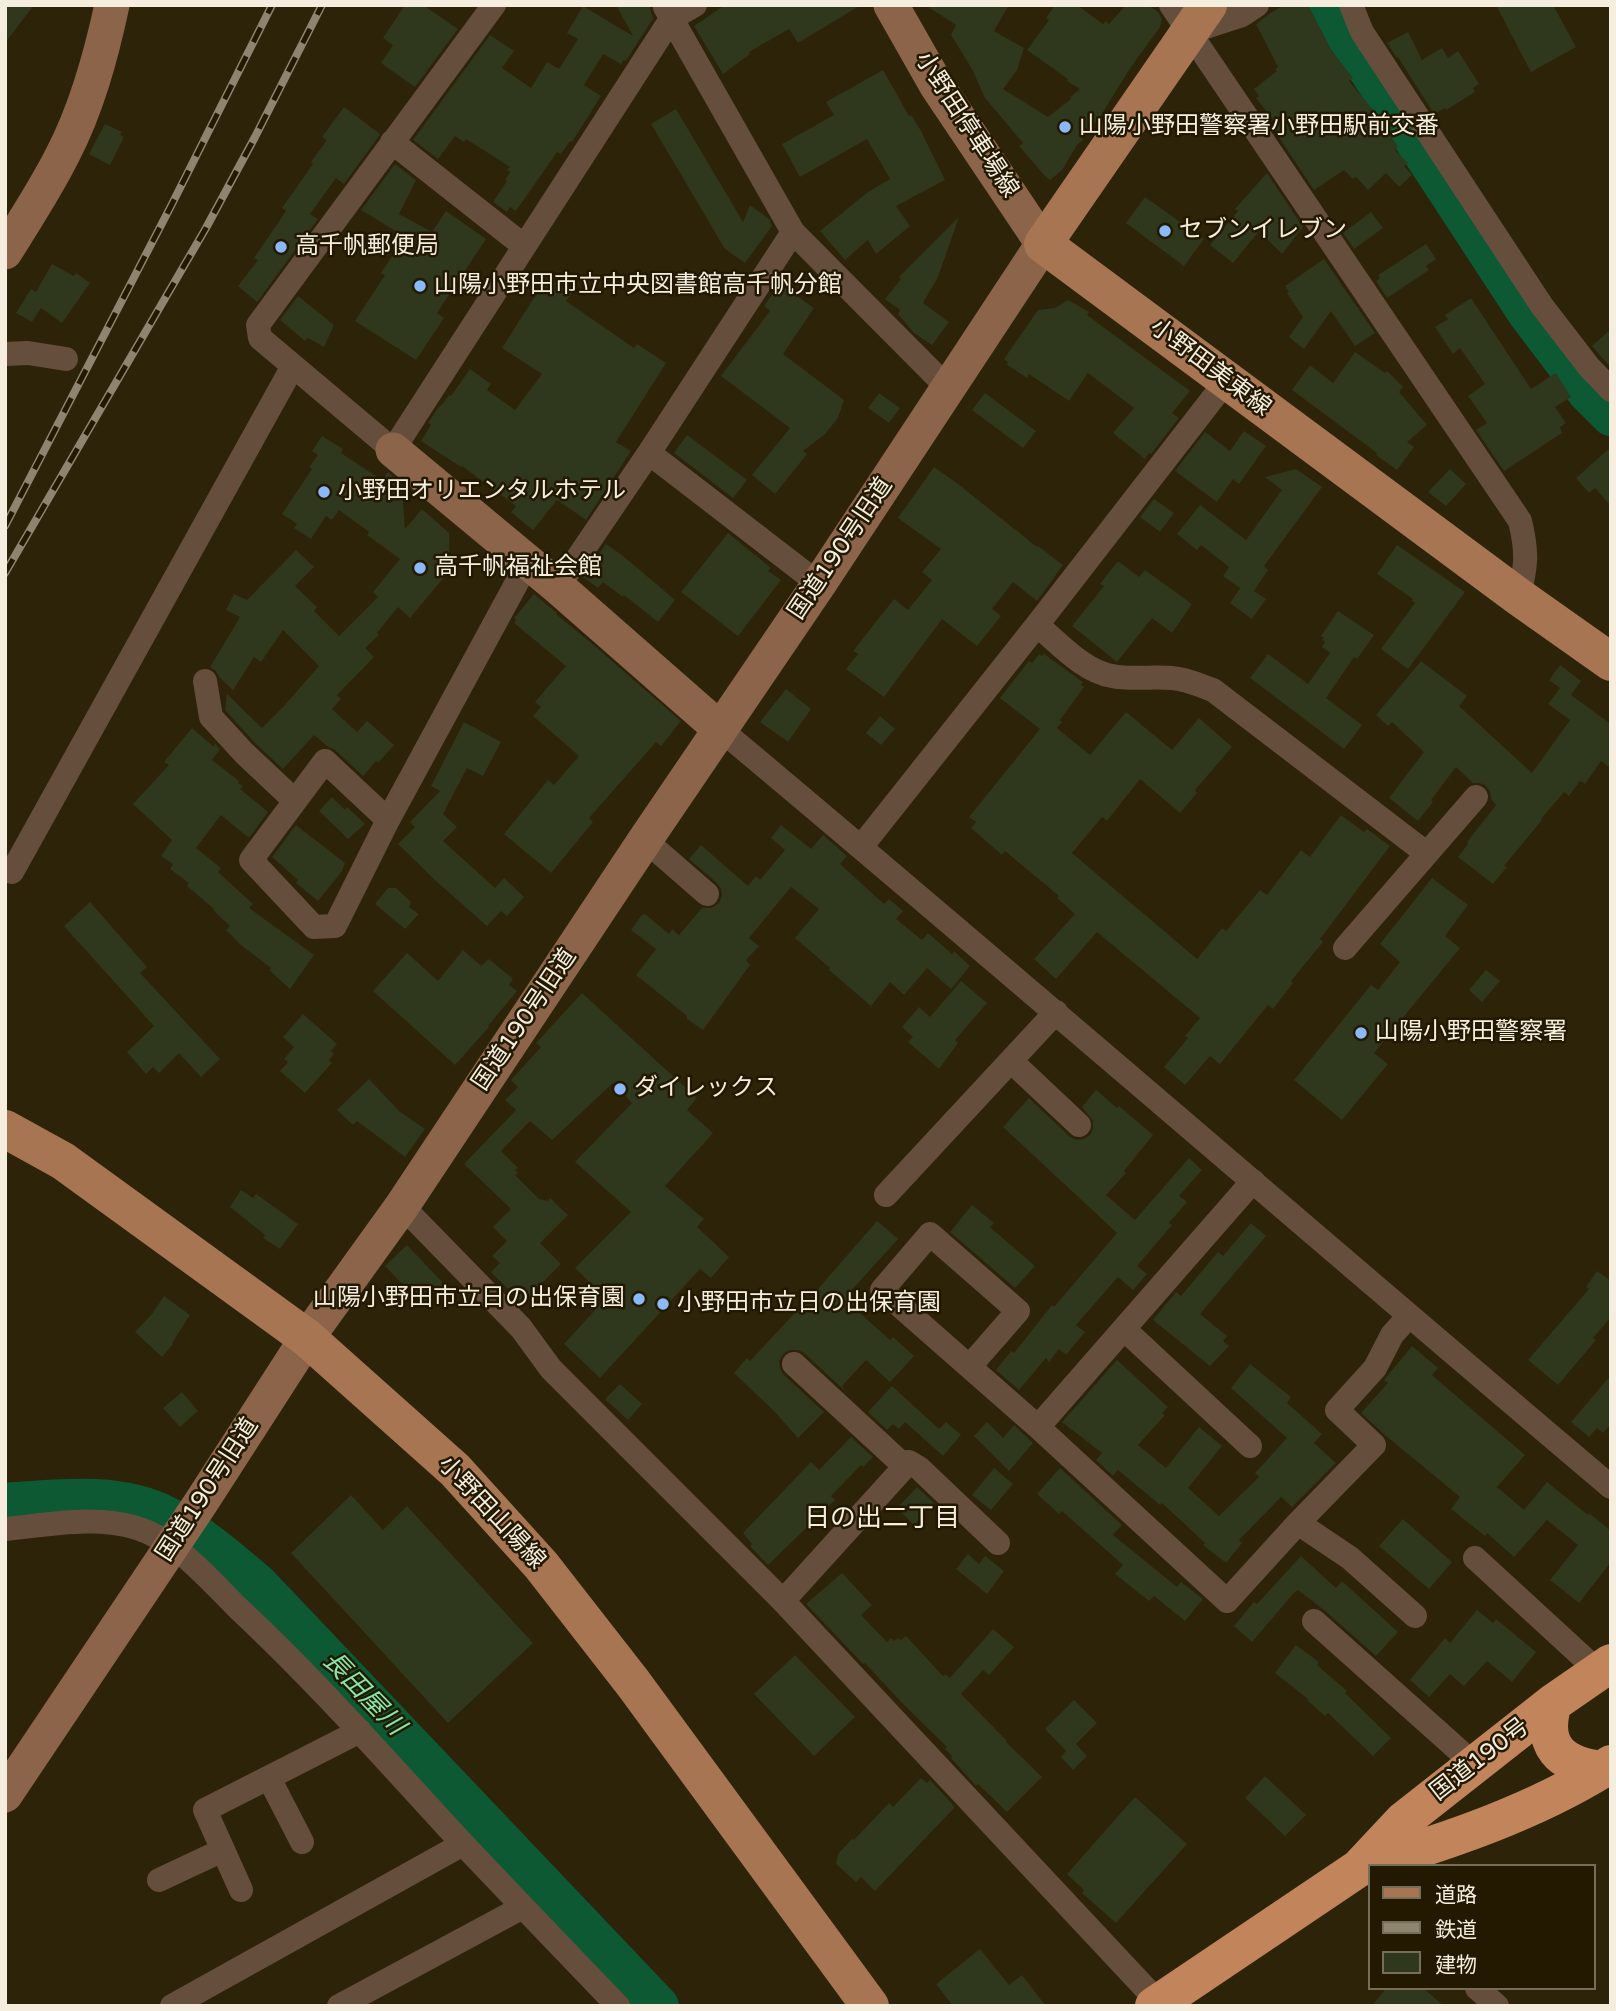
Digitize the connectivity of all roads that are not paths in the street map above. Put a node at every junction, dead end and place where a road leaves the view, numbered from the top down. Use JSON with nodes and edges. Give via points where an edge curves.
{"nodes":[{"id":1,"x":112,"y":5,"type":"edge"},
{"id":2,"x":494,"y":5,"type":"edge"},
{"id":3,"x":695,"y":5,"type":"edge"},
{"id":4,"x":891,"y":5,"type":"edge"},
{"id":5,"x":1257,"y":5,"type":"edge"},
{"id":6,"x":1351,"y":5,"type":"edge"},
{"id":7,"x":667,"y":12,"type":"edge"},
{"id":8,"x":1189,"y":14,"type":"edge"},
{"id":9,"x":391,"y":142,"type":"junction"},
{"id":10,"x":793,"y":232,"type":"junction"},
{"id":11,"x":1043,"y":244,"type":"junction"},
{"id":12,"x":524,"y":246,"type":"junction"},
{"id":13,"x":5,"y":252,"type":"edge"},
{"id":14,"x":5,"y":354,"type":"edge"},
{"id":15,"x":66,"y":359,"type":"dead end"},
{"id":16,"x":293,"y":366,"type":"junction"},
{"id":17,"x":1227,"y":380,"type":"junction"},
{"id":18,"x":948,"y":388,"type":"junction"},
{"id":19,"x":1611,"y":390,"type":"edge"},
{"id":20,"x":393,"y":450,"type":"junction"},
{"id":21,"x":649,"y":453,"type":"junction"},
{"id":22,"x":528,"y":562,"type":"junction"},
{"id":23,"x":819,"y":584,"type":"junction"},
{"id":24,"x":558,"y":587,"type":"junction"},
{"id":25,"x":1519,"y":597,"type":"junction"},
{"id":26,"x":1037,"y":625,"type":"junction"},
{"id":27,"x":1611,"y":662,"type":"edge"},
{"id":28,"x":205,"y":681,"type":"dead end"},
{"id":29,"x":720,"y":729,"type":"junction"},
{"id":30,"x":1476,"y":797,"type":"dead end"},
{"id":31,"x":294,"y":800,"type":"junction"},
{"id":32,"x":388,"y":820,"type":"junction"},
{"id":33,"x":645,"y":840,"type":"junction"},
{"id":34,"x":861,"y":847,"type":"junction"},
{"id":35,"x":1426,"y":853,"type":"junction"},
{"id":36,"x":5,"y":869,"type":"edge"},
{"id":37,"x":707,"y":894,"type":"dead end"},
{"id":38,"x":1345,"y":948,"type":"dead end"},
{"id":39,"x":1056,"y":1012,"type":"junction"},
{"id":40,"x":1011,"y":1061,"type":"junction"},
{"id":41,"x":1079,"y":1125,"type":"dead end"},
{"id":42,"x":5,"y":1129,"type":"edge"},
{"id":43,"x":1253,"y":1181,"type":"junction"},
{"id":44,"x":886,"y":1195,"type":"dead end"},
{"id":45,"x":402,"y":1206,"type":"junction"},
{"id":46,"x":1409,"y":1316,"type":"junction"},
{"id":47,"x":1124,"y":1329,"type":"junction"},
{"id":48,"x":307,"y":1338,"type":"junction"},
{"id":49,"x":794,"y":1363,"type":"dead end"},
{"id":50,"x":970,"y":1366,"type":"junction"},
{"id":51,"x":1038,"y":1427,"type":"junction"},
{"id":52,"x":1250,"y":1446,"type":"dead end"},
{"id":53,"x":909,"y":1462,"type":"junction"},
{"id":54,"x":1611,"y":1487,"type":"edge"},
{"id":55,"x":1298,"y":1523,"type":"junction"},
{"id":56,"x":5,"y":1529,"type":"edge"},
{"id":57,"x":174,"y":1543,"type":"junction"},
{"id":58,"x":998,"y":1543,"type":"dead end"},
{"id":59,"x":1475,"y":1558,"type":"dead end"},
{"id":60,"x":783,"y":1601,"type":"junction"},
{"id":61,"x":1415,"y":1616,"type":"dead end"},
{"id":62,"x":1314,"y":1621,"type":"dead end"},
{"id":63,"x":1604,"y":1667,"type":"edge"},
{"id":64,"x":1553,"y":1703,"type":"junction"},
{"id":65,"x":360,"y":1731,"type":"junction"},
{"id":66,"x":1474,"y":1765,"type":"junction"},
{"id":67,"x":1606,"y":1767,"type":"edge"},
{"id":68,"x":269,"y":1779,"type":"junction"},
{"id":69,"x":5,"y":1795,"type":"edge"},
{"id":70,"x":302,"y":1842,"type":"dead end"},
{"id":71,"x":463,"y":1844,"type":"junction"},
{"id":72,"x":223,"y":1850,"type":"junction"},
{"id":73,"x":1371,"y":1864,"type":"edge"},
{"id":74,"x":1387,"y":1864,"type":"edge"},
{"id":75,"x":1364,"y":1873,"type":"edge"},
{"id":76,"x":159,"y":1880,"type":"dead end"},
{"id":77,"x":241,"y":1890,"type":"dead end"},
{"id":78,"x":523,"y":1907,"type":"junction"},
{"id":79,"x":1479,"y":1990,"type":"edge"},
{"id":80,"x":610,"y":2004,"type":"edge"},
{"id":81,"x":1158,"y":2005,"type":"edge"},
{"id":82,"x":172,"y":2006,"type":"edge"},
{"id":83,"x":339,"y":2006,"type":"edge"},
{"id":84,"x":870,"y":2006,"type":"edge"},
{"id":85,"x":1497,"y":2006,"type":"edge"}],
"edges":[{"from":1,"to":13,"type":"street","via":[[91,85],[64,152]]},
{"from":2,"to":9,"type":"street"},
{"from":3,"to":7,"type":"street"},
{"from":4,"to":11,"type":"street","name":"小野田停車場線","via":[[937,86]]},
{"from":5,"to":8,"type":"street","via":[[1242,15]]},
{"from":6,"to":19,"type":"street","via":[[1362,32],[1542,306]]},
{"from":7,"to":10,"type":"street"},
{"from":7,"to":12,"type":"street"},
{"from":8,"to":11,"type":"main road"},
{"from":8,"to":25,"type":"street","via":[[1520,521],[1527,560]]},
{"from":9,"to":12,"type":"street"},
{"from":9,"to":16,"type":"street","via":[[258,325],[260,338]]},
{"from":10,"to":18,"type":"street"},
{"from":10,"to":21,"type":"street"},
{"from":11,"to":17,"type":"main road","name":"小野田美東線"},
{"from":11,"to":18,"type":"street","name":"国道190号旧道"},
{"from":12,"to":20,"type":"street"},
{"from":14,"to":15,"type":"street"},
{"from":16,"to":20,"type":"street"},
{"from":16,"to":36,"type":"street","via":[[12,872]]},
{"from":17,"to":25,"type":"main road","name":"小野田美東線"},
{"from":17,"to":26,"type":"street"},
{"from":18,"to":23,"type":"street","name":"国道190号旧道"},
{"from":20,"to":22,"type":"street"},
{"from":21,"to":23,"type":"street"},
{"from":21,"to":24,"type":"street"},
{"from":22,"to":24,"type":"street"},
{"from":22,"to":32,"type":"street"},
{"from":23,"to":29,"type":"street","name":"国道190号旧道"},
{"from":24,"to":29,"type":"street"},
{"from":25,"to":27,"type":"main road","name":"小野田美東線"},
{"from":26,"to":34,"type":"street"},
{"from":26,"to":35,"type":"street","via":[[1089,668],[1110,676],[1170,678],[1213,690]]},
{"from":28,"to":31,"type":"street","via":[[211,717]]},
{"from":29,"to":33,"type":"street","name":"国道190号旧道"},
{"from":29,"to":34,"type":"street"},
{"from":30,"to":35,"type":"street"},
{"from":31,"to":32,"type":"street","via":[[325,761]]},
{"from":31,"to":32,"type":"street","via":[[251,860],[314,927],[335,926]]},
{"from":33,"to":37,"type":"street"},
{"from":33,"to":45,"type":"street","name":"国道190号旧道"},
{"from":34,"to":39,"type":"street"},
{"from":35,"to":38,"type":"street"},
{"from":39,"to":40,"type":"street"},
{"from":39,"to":43,"type":"street"},
{"from":40,"to":41,"type":"street"},
{"from":40,"to":44,"type":"street"},
{"from":42,"to":48,"type":"main road","name":"小野田山陽線","via":[[63,1161]]},
{"from":43,"to":46,"type":"street"},
{"from":43,"to":47,"type":"street"},
{"from":45,"to":48,"type":"street","name":"国道190号旧道"},
{"from":45,"to":60,"type":"street","via":[[521,1328],[551,1369]]},
{"from":46,"to":54,"type":"street"},
{"from":46,"to":55,"type":"street","via":[[1392,1335],[1375,1368],[1337,1410],[1374,1445]]},
{"from":47,"to":51,"type":"street"},
{"from":47,"to":52,"type":"street"},
{"from":48,"to":57,"type":"street","name":"国道190号旧道"},
{"from":48,"to":84,"type":"main road","name":"小野田山陽線","via":[[455,1470],[541,1565],[634,1683]]},
{"from":49,"to":53,"type":"street","via":[[901,1463]]},
{"from":50,"to":50,"type":"street","via":[[882,1290],[930,1234],[1018,1311]]},
{"from":50,"to":51,"type":"street"},
{"from":51,"to":55,"type":"street","via":[[1227,1601]]},
{"from":53,"to":58,"type":"street"},
{"from":53,"to":60,"type":"street"},
{"from":55,"to":61,"type":"street","via":[[1350,1558]]},
{"from":56,"to":57,"type":"street","via":[[111,1522]]},
{"from":57,"to":65,"type":"street"},
{"from":57,"to":69,"type":"street","name":"国道190号旧道"},
{"from":59,"to":63,"type":"street"},
{"from":60,"to":81,"type":"street"},
{"from":62,"to":66,"type":"street","via":[[1357,1674]]},
{"from":63,"to":64,"type":"highway","name":"国道190号"},
{"from":64,"to":66,"type":"highway","name":"国道190号"},
{"from":64,"to":67,"type":"highway","via":[[1548,1727],[1555,1748],[1570,1763]]},
{"from":65,"to":68,"type":"street"},
{"from":65,"to":71,"type":"street"},
{"from":66,"to":73,"type":"highway","name":"国道190号","via":[[1403,1821]]},
{"from":67,"to":74,"type":"highway","name":"国道190号","via":[[1558,1795]]},
{"from":68,"to":70,"type":"street"},
{"from":68,"to":72,"type":"street","via":[[205,1810]]},
{"from":71,"to":78,"type":"street"},
{"from":71,"to":82,"type":"street"},
{"from":72,"to":76,"type":"street"},
{"from":72,"to":77,"type":"street"},
{"from":75,"to":81,"type":"highway","name":"国道190号"},
{"from":78,"to":80,"type":"street"},
{"from":78,"to":83,"type":"street"},
{"from":79,"to":85,"type":"street"}]}
